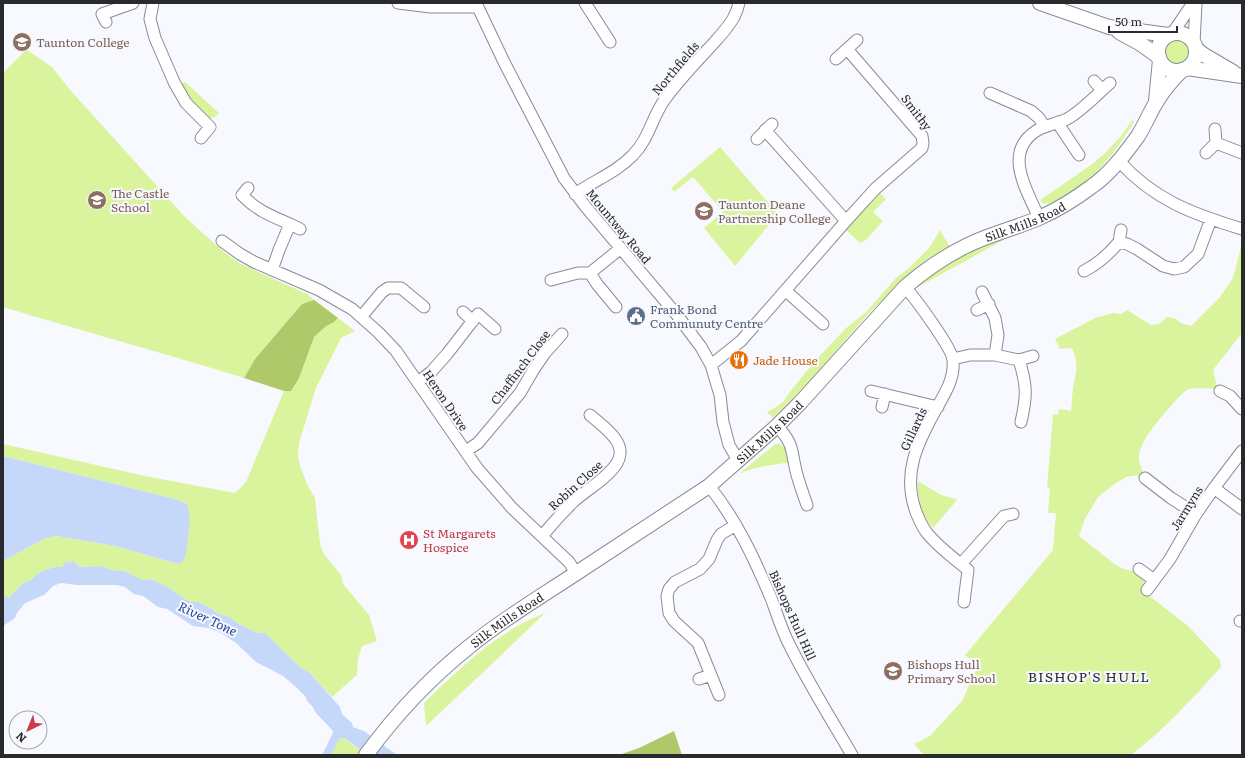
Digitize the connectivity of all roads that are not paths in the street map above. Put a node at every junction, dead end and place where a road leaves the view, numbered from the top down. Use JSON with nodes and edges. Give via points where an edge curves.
{"nodes":[{"id":1,"x":133,"y":3,"type":"edge"},
{"id":2,"x":152,"y":3,"type":"edge"},
{"id":3,"x":398,"y":3,"type":"edge"},
{"id":4,"x":585,"y":3,"type":"edge"},
{"id":5,"x":739,"y":3,"type":"edge"},
{"id":6,"x":1040,"y":3,"type":"edge"},
{"id":7,"x":1195,"y":3,"type":"edge"},
{"id":8,"x":476,"y":4,"type":"edge"},
{"id":9,"x":106,"y":22,"type":"dead end"},
{"id":10,"x":1109,"y":27,"type":"junction"},
{"id":11,"x":1170,"y":34,"type":"junction"},
{"id":12,"x":857,"y":40,"type":"dead end"},
{"id":13,"x":610,"y":42,"type":"dead end"},
{"id":14,"x":1195,"y":46,"type":"junction"},
{"id":15,"x":847,"y":49,"type":"junction"},
{"id":16,"x":1159,"y":58,"type":"junction"},
{"id":17,"x":836,"y":59,"type":"dead end"},
{"id":18,"x":1184,"y":69,"type":"junction"},
{"id":19,"x":1240,"y":75,"type":"edge"},
{"id":20,"x":1094,"y":81,"type":"dead end"},
{"id":21,"x":995,"y":98,"type":"dead end"},
{"id":22,"x":1156,"y":101,"type":"junction"},
{"id":23,"x":1058,"y":122,"type":"junction"},
{"id":24,"x":1045,"y":127,"type":"junction"},
{"id":25,"x":1215,"y":129,"type":"dead end"},
{"id":26,"x":201,"y":138,"type":"dead end"},
{"id":27,"x":757,"y":139,"type":"dead end"},
{"id":28,"x":1216,"y":142,"type":"junction"},
{"id":29,"x":1078,"y":147,"type":"dead end"},
{"id":30,"x":1206,"y":153,"type":"dead end"},
{"id":31,"x":1242,"y":153,"type":"edge"},
{"id":32,"x":1118,"y":161,"type":"junction"},
{"id":33,"x":575,"y":194,"type":"junction"},
{"id":34,"x":242,"y":195,"type":"dead end"},
{"id":35,"x":1039,"y":218,"type":"junction"},
{"id":36,"x":1211,"y":219,"type":"junction"},
{"id":37,"x":846,"y":222,"type":"junction"},
{"id":38,"x":1242,"y":229,"type":"edge"},
{"id":39,"x":1121,"y":230,"type":"dead end"},
{"id":40,"x":222,"y":241,"type":"dead end"},
{"id":41,"x":1119,"y":242,"type":"junction"},
{"id":42,"x":620,"y":248,"type":"junction"},
{"id":43,"x":272,"y":270,"type":"junction"},
{"id":44,"x":1084,"y":271,"type":"dead end"},
{"id":45,"x":590,"y":273,"type":"junction"},
{"id":46,"x":551,"y":280,"type":"dead end"},
{"id":47,"x":905,"y":287,"type":"junction"},
{"id":48,"x":786,"y":291,"type":"junction"},
{"id":49,"x":982,"y":292,"type":"dead end"},
{"id":50,"x":988,"y":304,"type":"junction"},
{"id":51,"x":424,"y":307,"type":"dead end"},
{"id":52,"x":616,"y":307,"type":"dead end"},
{"id":53,"x":977,"y":310,"type":"dead end"},
{"id":54,"x":463,"y":312,"type":"dead end"},
{"id":55,"x":361,"y":316,"type":"junction"},
{"id":56,"x":473,"y":321,"type":"junction"},
{"id":57,"x":823,"y":324,"type":"dead end"},
{"id":58,"x":495,"y":328,"type":"dead end"},
{"id":59,"x":562,"y":334,"type":"dead end"},
{"id":60,"x":995,"y":355,"type":"junction"},
{"id":61,"x":1033,"y":356,"type":"dead end"},
{"id":62,"x":954,"y":359,"type":"junction"},
{"id":63,"x":1019,"y":360,"type":"junction"},
{"id":64,"x":712,"y":365,"type":"junction"},
{"id":65,"x":418,"y":382,"type":"junction"},
{"id":66,"x":871,"y":391,"type":"dead end"},
{"id":67,"x":1229,"y":393,"type":"dead end"},
{"id":68,"x":885,"y":394,"type":"junction"},
{"id":69,"x":882,"y":407,"type":"dead end"},
{"id":70,"x":938,"y":407,"type":"junction"},
{"id":71,"x":1242,"y":409,"type":"edge"},
{"id":72,"x":590,"y":415,"type":"dead end"},
{"id":73,"x":1021,"y":422,"type":"dead end"},
{"id":74,"x":777,"y":426,"type":"junction"},
{"id":75,"x":466,"y":451,"type":"junction"},
{"id":76,"x":1242,"y":451,"type":"edge"},
{"id":77,"x":738,"y":460,"type":"junction"},
{"id":78,"x":1152,"y":480,"type":"dead end"},
{"id":79,"x":710,"y":486,"type":"junction"},
{"id":80,"x":1214,"y":488,"type":"junction"},
{"id":81,"x":807,"y":505,"type":"dead end"},
{"id":82,"x":1242,"y":508,"type":"edge"},
{"id":83,"x":1004,"y":513,"type":"dead end"},
{"id":84,"x":1196,"y":514,"type":"junction"},
{"id":85,"x":736,"y":525,"type":"junction"},
{"id":86,"x":542,"y":536,"type":"junction"},
{"id":87,"x":961,"y":564,"type":"junction"},
{"id":88,"x":1139,"y":569,"type":"dead end"},
{"id":89,"x":576,"y":573,"type":"junction"},
{"id":90,"x":1154,"y":580,"type":"junction"},
{"id":91,"x":1147,"y":590,"type":"dead end"},
{"id":92,"x":964,"y":602,"type":"dead end"},
{"id":93,"x":711,"y":675,"type":"junction"},
{"id":94,"x":699,"y":679,"type":"dead end"},
{"id":95,"x":718,"y":695,"type":"dead end"},
{"id":96,"x":366,"y":755,"type":"edge"},
{"id":97,"x":852,"y":755,"type":"edge"}],
"edges":[{"from":1,"to":9,"type":"street","via":[[102,14]]},
{"from":2,"to":26,"type":"street","via":[[150,19],[155,38],[174,82],[186,103],[213,123]]},
{"from":3,"to":8,"type":"street","name":"Mountway Road","via":[[431,7],[474,7]]},
{"from":4,"to":13,"type":"street"},
{"from":5,"to":33,"type":"street","name":"Northfields","via":[[724,31],[664,99],[649,132],[633,155],[608,175]]},
{"from":6,"to":10,"type":"main road"},
{"from":7,"to":11,"type":"street"},
{"from":7,"to":14,"type":"street"},
{"from":8,"to":33,"type":"street","name":"Mountway Road","via":[[548,148]]},
{"from":10,"to":11,"type":"main road"},
{"from":10,"to":16,"type":"main road","via":[[1141,44]]},
{"from":11,"to":14,"type":"main road","via":[[1184,34]]},
{"from":11,"to":16,"type":"main road","via":[[1160,44]]},
{"from":12,"to":15,"type":"street"},
{"from":14,"to":18,"type":"main road","via":[[1194,62]]},
{"from":14,"to":19,"type":"main road","via":[[1204,56]]},
{"from":15,"to":17,"type":"street"},
{"from":15,"to":37,"type":"street","name":"Smithy","via":[[914,126],[922,136],[923,143],[917,154],[884,180]]},
{"from":16,"to":18,"type":"main road","via":[[1169,69]]},
{"from":16,"to":22,"type":"main road","name":"Silk Mills Road"},
{"from":18,"to":19,"type":"main road"},
{"from":18,"to":22,"type":"main road","name":"Silk Mills Road","via":[[1169,83]]},
{"from":20,"to":23,"type":"street","via":[[1106,87],[1078,111]]},
{"from":21,"to":24,"type":"street","via":[[1031,111]]},
{"from":22,"to":32,"type":"main road","name":"Silk Mills Road","via":[[1138,135]]},
{"from":23,"to":24,"type":"street"},
{"from":23,"to":29,"type":"street"},
{"from":24,"to":35,"type":"street","via":[[1030,135],[1023,145],[1018,163],[1026,191]]},
{"from":25,"to":28,"type":"street"},
{"from":27,"to":37,"type":"street","via":[[769,127]]},
{"from":28,"to":30,"type":"street"},
{"from":28,"to":31,"type":"street"},
{"from":32,"to":35,"type":"main road","name":"Silk Mills Road","via":[[1093,186]]},
{"from":32,"to":36,"type":"street","via":[[1152,191]]},
{"from":33,"to":42,"type":"street","name":"Mountway Road"},
{"from":34,"to":43,"type":"street","via":[[252,206],[295,227],[279,250]]},
{"from":35,"to":47,"type":"main road","name":"Silk Mills Road","via":[[951,253]]},
{"from":36,"to":38,"type":"street"},
{"from":36,"to":41,"type":"street","via":[[1198,254],[1184,267],[1174,269],[1163,266],[1127,244]]},
{"from":37,"to":48,"type":"street","name":"Smithy"},
{"from":39,"to":41,"type":"street"},
{"from":40,"to":43,"type":"street","name":"Heron Drive","via":[[240,254]]},
{"from":41,"to":44,"type":"street","via":[[1098,268]]},
{"from":42,"to":45,"type":"street"},
{"from":42,"to":64,"type":"street","name":"Mountway Road","via":[[677,315]]},
{"from":43,"to":55,"type":"street","name":"Heron Drive","via":[[319,290]]},
{"from":45,"to":46,"type":"street","via":[[578,273]]},
{"from":45,"to":52,"type":"street"},
{"from":47,"to":62,"type":"street","via":[[922,308]]},
{"from":47,"to":74,"type":"main road","name":"Silk Mills Road"},
{"from":48,"to":57,"type":"street"},
{"from":48,"to":64,"type":"street","name":"Smithy","via":[[741,342]]},
{"from":49,"to":50,"type":"street"},
{"from":50,"to":53,"type":"street"},
{"from":50,"to":60,"type":"street","via":[[995,318],[998,335]]},
{"from":51,"to":55,"type":"street","via":[[401,288],[388,288]]},
{"from":54,"to":56,"type":"street"},
{"from":55,"to":65,"type":"street","name":"Heron Drive","via":[[396,351]]},
{"from":56,"to":58,"type":"street","via":[[478,314]]},
{"from":56,"to":65,"type":"street","via":[[431,372]]},
{"from":59,"to":75,"type":"street","name":"Chaffinch Close","via":[[545,353],[520,393],[478,443]]},
{"from":60,"to":62,"type":"street","via":[[970,355]]},
{"from":60,"to":63,"type":"street"},
{"from":61,"to":63,"type":"street"},
{"from":62,"to":70,"type":"street","name":"Gillards","via":[[948,391]]},
{"from":63,"to":73,"type":"street","via":[[1025,377],[1026,392],[1018,409]]},
{"from":64,"to":77,"type":"street","name":"Mountway Road","via":[[720,395],[722,422],[729,445]]},
{"from":65,"to":75,"type":"street","name":"Heron Drive"},
{"from":66,"to":68,"type":"street","name":"Gillards"},
{"from":67,"to":71,"type":"street"},
{"from":68,"to":69,"type":"street"},
{"from":68,"to":70,"type":"street","name":"Gillards"},
{"from":70,"to":87,"type":"street","name":"Gillards","via":[[924,431],[914,458],[911,494],[926,532]]},
{"from":72,"to":86,"type":"street","name":"Robin Close","via":[[617,441],[620,450],[617,463],[599,482],[574,501]]},
{"from":74,"to":77,"type":"main road","name":"Silk Mills Road"},
{"from":74,"to":81,"type":"street","via":[[791,445]]},
{"from":75,"to":86,"type":"street","name":"Heron Drive","via":[[477,468],[512,508]]},
{"from":76,"to":80,"type":"street","name":"Jarmyns"},
{"from":77,"to":79,"type":"main road","name":"Silk Mills Road"},
{"from":78,"to":84,"type":"street"},
{"from":79,"to":85,"type":"street","name":"Bishops Hull Hill"},
{"from":79,"to":89,"type":"main road","name":"Silk Mills Road"},
{"from":80,"to":82,"type":"street"},
{"from":80,"to":84,"type":"street","name":"Jarmyns"},
{"from":83,"to":87,"type":"street"},
{"from":84,"to":90,"type":"street","name":"Jarmyns","via":[[1170,559]]},
{"from":85,"to":93,"type":"street","via":[[721,534],[705,564],[675,582],[667,596],[669,613],[698,643]]},
{"from":85,"to":97,"type":"street","name":"Bishops Hull Hill","via":[[762,578],[789,645],[817,698]]},
{"from":86,"to":89,"type":"street","name":"Heron Drive","via":[[569,562]]},
{"from":87,"to":92,"type":"street","via":[[968,570]]},
{"from":88,"to":90,"type":"street"},
{"from":89,"to":96,"type":"main road","name":"Silk Mills Road","via":[[471,645],[412,699]]},
{"from":90,"to":91,"type":"street","name":"Jarmyns"},
{"from":93,"to":94,"type":"street"},
{"from":93,"to":95,"type":"street"}]}
